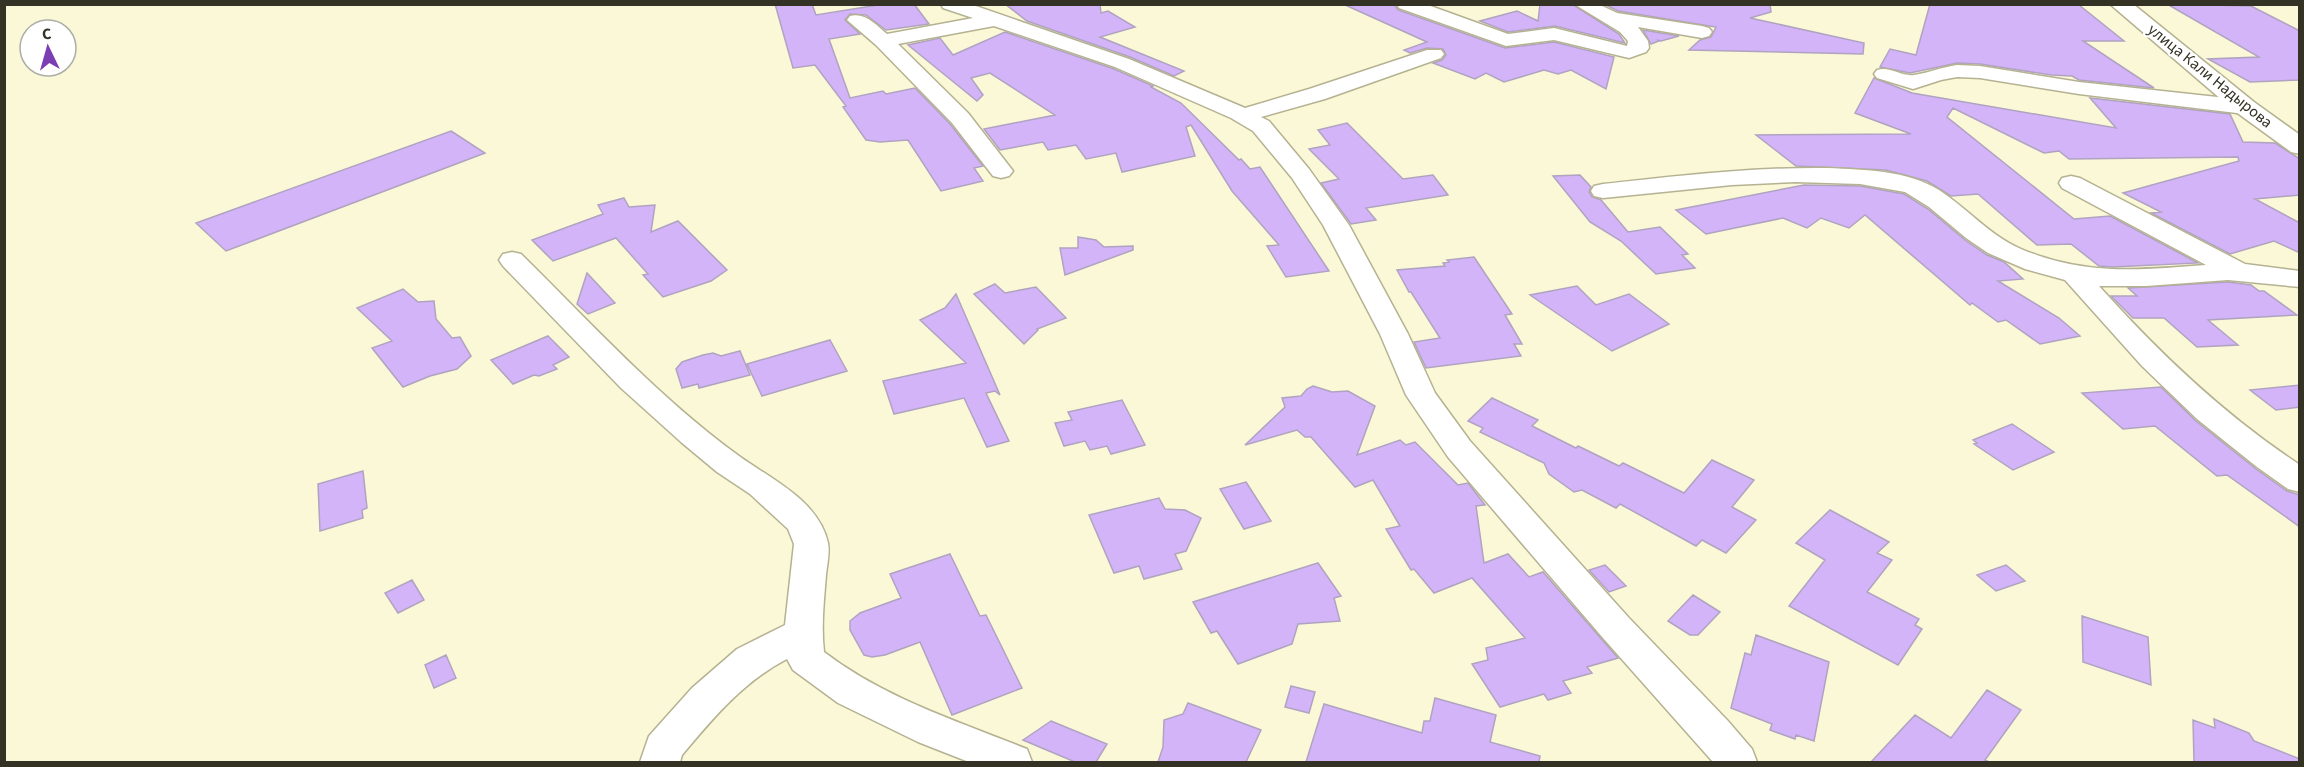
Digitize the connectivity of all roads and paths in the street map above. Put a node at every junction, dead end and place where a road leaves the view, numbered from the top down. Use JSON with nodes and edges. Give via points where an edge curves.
{"nodes":[{"id":1,"x":950,"y":4,"type":"edge"},
{"id":2,"x":1406,"y":4,"type":"edge"},
{"id":3,"x":1583,"y":4,"type":"edge"},
{"id":4,"x":2120,"y":4,"type":"edge"},
{"id":5,"x":1614,"y":19,"type":"junction"},
{"id":6,"x":857,"y":20,"type":"dead end"},
{"id":7,"x":994,"y":20,"type":"junction"},
{"id":8,"x":1702,"y":33,"type":"dead end"},
{"id":9,"x":883,"y":41,"type":"junction"},
{"id":10,"x":1434,"y":54,"type":"dead end"},
{"id":11,"x":1884,"y":74,"type":"dead end"},
{"id":12,"x":2245,"y":107,"type":"junction"},
{"id":13,"x":1243,"y":115,"type":"junction"},
{"id":14,"x":2300,"y":147,"type":"edge"},
{"id":15,"x":1001,"y":171,"type":"dead end"},
{"id":16,"x":2071,"y":183,"type":"dead end"},
{"id":17,"x":1603,"y":191,"type":"dead end"},
{"id":18,"x":512,"y":260,"type":"dead end"},
{"id":19,"x":2239,"y":273,"type":"junction"},
{"id":20,"x":2075,"y":274,"type":"junction"},
{"id":21,"x":2300,"y":279,"type":"edge"},
{"id":22,"x":2300,"y":482,"type":"edge"},
{"id":23,"x":803,"y":633,"type":"junction"},
{"id":24,"x":660,"y":762,"type":"edge"},
{"id":25,"x":1012,"y":762,"type":"edge"},
{"id":26,"x":1737,"y":762,"type":"edge"}],
"edges":[{"from":1,"to":7,"type":"street"},
{"from":2,"to":5,"type":"street","via":[[1506,40],[1554,34],[1629,51],[1639,48],[1637,38]]},
{"from":3,"to":5,"type":"street"},
{"from":4,"to":12,"type":"street","name":"улица Кали Надырова"},
{"from":5,"to":8,"type":"street"},
{"from":6,"to":9,"type":"street"},
{"from":7,"to":9,"type":"street"},
{"from":7,"to":13,"type":"street","via":[[1122,63]]},
{"from":9,"to":15,"type":"street","via":[[960,118]]},
{"from":10,"to":13,"type":"street"},
{"from":11,"to":12,"type":"street","via":[[1913,83],[1937,74],[1980,72]]},
{"from":12,"to":14,"type":"street","name":"улица Кали Надырова"},
{"from":13,"to":26,"type":"street","via":[[1261,126],[1275,142],[1336,225],[1394,333],[1421,395],[1459,449]]},
{"from":16,"to":19,"type":"street"},
{"from":17,"to":20,"type":"street","via":[[1761,175],[1840,175],[1891,181],[1929,194],[2001,251]]},
{"from":18,"to":23,"type":"street","via":[[632,381],[707,448],[762,486],[803,523],[811,544]]},
{"from":19,"to":20,"type":"street","via":[[2135,279]]},
{"from":19,"to":21,"type":"street"},
{"from":20,"to":22,"type":"street","via":[[2102,308],[2184,391]]},
{"from":23,"to":24,"type":"street","via":[[750,660],[706,699],[663,748]]},
{"from":23,"to":25,"type":"street","via":[[806,659],[825,676],[891,711]]}]}
